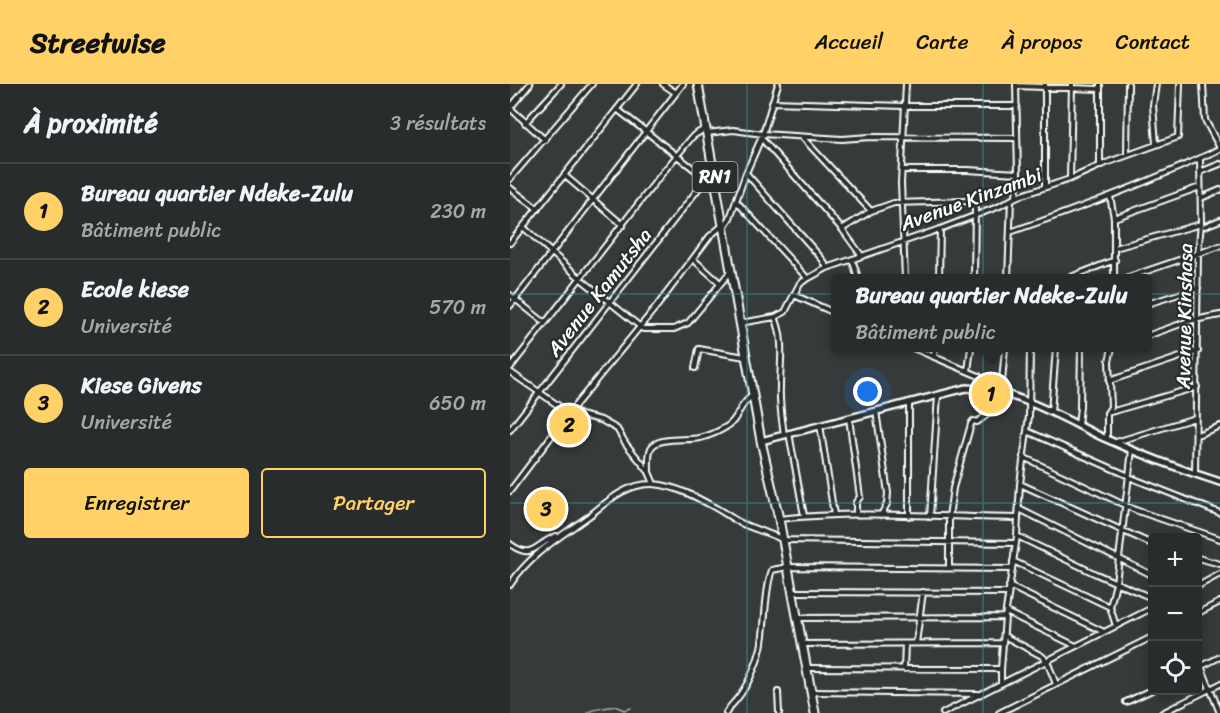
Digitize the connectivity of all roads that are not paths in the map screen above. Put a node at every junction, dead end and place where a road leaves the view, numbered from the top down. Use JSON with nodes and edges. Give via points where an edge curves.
{"nodes":[{"id":1,"x":530,"y":84,"type":"edge"},
{"id":2,"x":561,"y":84,"type":"edge"},
{"id":3,"x":592,"y":84,"type":"edge"},
{"id":4,"x":637,"y":84,"type":"edge"},
{"id":5,"x":663,"y":84,"type":"edge"},
{"id":6,"x":683,"y":84,"type":"edge"},
{"id":7,"x":698,"y":84,"type":"edge"},
{"id":8,"x":778,"y":84,"type":"edge"},
{"id":9,"x":906,"y":84,"type":"edge"},
{"id":10,"x":1128,"y":84,"type":"edge"},
{"id":11,"x":1156,"y":84,"type":"edge"},
{"id":12,"x":1180,"y":84,"type":"edge"},
{"id":13,"x":1203,"y":84,"type":"edge"},
{"id":14,"x":1016,"y":85,"type":"edge"},
{"id":15,"x":1044,"y":85,"type":"edge"},
{"id":16,"x":1072,"y":86,"type":"edge"},
{"id":17,"x":1100,"y":86,"type":"edge"},
{"id":18,"x":676,"y":93,"type":"junction"},
{"id":19,"x":772,"y":102,"type":"junction"},
{"id":20,"x":904,"y":106,"type":"junction"},
{"id":21,"x":1017,"y":106,"type":"junction"},
{"id":22,"x":510,"y":108,"type":"edge"},
{"id":23,"x":617,"y":109,"type":"junction"},
{"id":24,"x":525,"y":123,"type":"junction"},
{"id":25,"x":706,"y":130,"type":"junction"},
{"id":26,"x":646,"y":131,"type":"junction"},
{"id":27,"x":801,"y":135,"type":"junction"},
{"id":28,"x":762,"y":136,"type":"junction"},
{"id":29,"x":904,"y":138,"type":"junction"},
{"id":30,"x":1017,"y":138,"type":"junction"},
{"id":31,"x":545,"y":140,"type":"junction"},
{"id":32,"x":1156,"y":144,"type":"junction"},
{"id":33,"x":1220,"y":149,"type":"edge"},
{"id":34,"x":677,"y":155,"type":"junction"},
{"id":35,"x":1127,"y":155,"type":"junction"},
{"id":36,"x":1200,"y":159,"type":"junction"},
{"id":37,"x":1220,"y":164,"type":"edge"},
{"id":38,"x":1100,"y":167,"type":"junction"},
{"id":39,"x":902,"y":170,"type":"junction"},
{"id":40,"x":1200,"y":172,"type":"junction"},
{"id":41,"x":746,"y":173,"type":"junction"},
{"id":42,"x":1018,"y":173,"type":"junction"},
{"id":43,"x":564,"y":175,"type":"junction"},
{"id":44,"x":711,"y":178,"type":"junction"},
{"id":45,"x":510,"y":179,"type":"edge"},
{"id":46,"x":1070,"y":179,"type":"junction"},
{"id":47,"x":1045,"y":186,"type":"junction"},
{"id":48,"x":1200,"y":187,"type":"junction"},
{"id":49,"x":512,"y":189,"type":"edge"},
{"id":50,"x":1220,"y":190,"type":"edge"},
{"id":51,"x":510,"y":196,"type":"edge"},
{"id":52,"x":1110,"y":196,"type":"junction"},
{"id":53,"x":1016,"y":197,"type":"junction"},
{"id":54,"x":1201,"y":198,"type":"junction"},
{"id":55,"x":592,"y":199,"type":"junction"},
{"id":56,"x":1011,"y":200,"type":"junction"},
{"id":57,"x":737,"y":202,"type":"junction"},
{"id":58,"x":903,"y":203,"type":"junction"},
{"id":59,"x":538,"y":209,"type":"junction"},
{"id":60,"x":871,"y":211,"type":"junction"},
{"id":61,"x":975,"y":214,"type":"junction"},
{"id":62,"x":1114,"y":218,"type":"junction"},
{"id":63,"x":1220,"y":219,"type":"edge"},
{"id":64,"x":623,"y":225,"type":"junction"},
{"id":65,"x":1203,"y":225,"type":"junction"},
{"id":66,"x":723,"y":226,"type":"junction"},
{"id":67,"x":523,"y":227,"type":"junction"},
{"id":68,"x":842,"y":228,"type":"junction"},
{"id":69,"x":940,"y":229,"type":"junction"},
{"id":70,"x":1010,"y":232,"type":"junction"},
{"id":71,"x":905,"y":239,"type":"junction"},
{"id":72,"x":510,"y":243,"type":"edge"},
{"id":73,"x":1220,"y":246,"type":"edge"},
{"id":74,"x":1115,"y":248,"type":"junction"},
{"id":75,"x":551,"y":253,"type":"junction"},
{"id":76,"x":1198,"y":254,"type":"junction"},
{"id":77,"x":861,"y":255,"type":"junction"},
{"id":78,"x":693,"y":259,"type":"junction"},
{"id":79,"x":852,"y":259,"type":"junction"},
{"id":80,"x":1115,"y":260,"type":"junction"},
{"id":81,"x":827,"y":268,"type":"junction"},
{"id":82,"x":732,"y":271,"type":"junction"},
{"id":83,"x":856,"y":274,"type":"edge"},
{"id":84,"x":903,"y":274,"type":"edge"},
{"id":85,"x":939,"y":274,"type":"edge"},
{"id":86,"x":974,"y":274,"type":"edge"},
{"id":87,"x":1008,"y":274,"type":"edge"},
{"id":88,"x":1087,"y":274,"type":"edge"},
{"id":89,"x":1114,"y":274,"type":"edge"},
{"id":90,"x":1140,"y":274,"type":"edge"},
{"id":91,"x":807,"y":278,"type":"junction"},
{"id":92,"x":581,"y":279,"type":"junction"},
{"id":93,"x":720,"y":283,"type":"junction"},
{"id":94,"x":1198,"y":288,"type":"junction"},
{"id":95,"x":510,"y":295,"type":"edge"},
{"id":96,"x":794,"y":295,"type":"junction"},
{"id":97,"x":515,"y":299,"type":"junction"},
{"id":98,"x":1152,"y":302,"type":"edge"},
{"id":99,"x":609,"y":303,"type":"junction"},
{"id":100,"x":510,"y":306,"type":"edge"},
{"id":101,"x":829,"y":310,"type":"edge"},
{"id":102,"x":1220,"y":315,"type":"edge"},
{"id":103,"x":775,"y":317,"type":"junction"},
{"id":104,"x":1198,"y":320,"type":"junction"},
{"id":105,"x":545,"y":323,"type":"junction"},
{"id":106,"x":740,"y":323,"type":"junction"},
{"id":107,"x":639,"y":327,"type":"junction"},
{"id":108,"x":1152,"y":334,"type":"edge"},
{"id":109,"x":1198,"y":351,"type":"junction"},
{"id":110,"x":924,"y":352,"type":"edge"},
{"id":111,"x":934,"y":352,"type":"edge"},
{"id":112,"x":970,"y":352,"type":"edge"},
{"id":113,"x":1004,"y":352,"type":"edge"},
{"id":114,"x":1030,"y":352,"type":"edge"},
{"id":115,"x":1056,"y":352,"type":"edge"},
{"id":116,"x":1082,"y":352,"type":"edge"},
{"id":117,"x":1111,"y":352,"type":"edge"},
{"id":118,"x":934,"y":356,"type":"junction"},
{"id":119,"x":746,"y":357,"type":"junction"},
{"id":120,"x":695,"y":368,"type":"dead end"},
{"id":121,"x":510,"y":370,"type":"edge"},
{"id":122,"x":968,"y":371,"type":"junction"},
{"id":123,"x":1110,"y":381,"type":"junction"},
{"id":124,"x":1197,"y":387,"type":"junction"},
{"id":125,"x":987,"y":389,"type":"junction"},
{"id":126,"x":540,"y":392,"type":"junction"},
{"id":127,"x":999,"y":392,"type":"junction"},
{"id":128,"x":938,"y":395,"type":"junction"},
{"id":129,"x":753,"y":396,"type":"junction"},
{"id":130,"x":909,"y":402,"type":"junction"},
{"id":131,"x":1029,"y":402,"type":"junction"},
{"id":132,"x":876,"y":411,"type":"junction"},
{"id":133,"x":570,"y":412,"type":"junction"},
{"id":134,"x":1051,"y":413,"type":"junction"},
{"id":135,"x":1107,"y":414,"type":"junction"},
{"id":136,"x":849,"y":418,"type":"junction"},
{"id":137,"x":1196,"y":418,"type":"junction"},
{"id":138,"x":820,"y":425,"type":"junction"},
{"id":139,"x":1078,"y":425,"type":"junction"},
{"id":140,"x":1220,"y":426,"type":"edge"},
{"id":141,"x":510,"y":430,"type":"edge"},
{"id":142,"x":1027,"y":431,"type":"junction"},
{"id":143,"x":787,"y":434,"type":"junction"},
{"id":144,"x":1197,"y":435,"type":"junction"},
{"id":145,"x":1107,"y":439,"type":"junction"},
{"id":146,"x":761,"y":441,"type":"junction"},
{"id":147,"x":1116,"y":442,"type":"junction"},
{"id":148,"x":1132,"y":449,"type":"junction"},
{"id":149,"x":1023,"y":457,"type":"junction"},
{"id":150,"x":649,"y":472,"type":"junction"},
{"id":151,"x":1195,"y":474,"type":"junction"},
{"id":152,"x":1129,"y":477,"type":"junction"},
{"id":153,"x":1220,"y":482,"type":"edge"},
{"id":154,"x":654,"y":484,"type":"junction"},
{"id":155,"x":1020,"y":484,"type":"junction"},
{"id":156,"x":511,"y":488,"type":"edge"},
{"id":157,"x":1125,"y":504,"type":"junction"},
{"id":158,"x":1018,"y":509,"type":"junction"},
{"id":159,"x":1220,"y":513,"type":"edge"},
{"id":160,"x":834,"y":515,"type":"junction"},
{"id":161,"x":856,"y":515,"type":"junction"},
{"id":162,"x":881,"y":515,"type":"junction"},
{"id":163,"x":804,"y":516,"type":"junction"},
{"id":164,"x":909,"y":516,"type":"junction"},
{"id":165,"x":930,"y":517,"type":"junction"},
{"id":166,"x":949,"y":517,"type":"junction"},
{"id":167,"x":1018,"y":518,"type":"junction"},
{"id":168,"x":779,"y":519,"type":"junction"},
{"id":169,"x":1121,"y":531,"type":"junction"},
{"id":170,"x":561,"y":534,"type":"junction"},
{"id":171,"x":1017,"y":536,"type":"junction"},
{"id":172,"x":1220,"y":539,"type":"edge"},
{"id":173,"x":783,"y":540,"type":"junction"},
{"id":174,"x":949,"y":541,"type":"junction"},
{"id":175,"x":1148,"y":542,"type":"edge"},
{"id":176,"x":1015,"y":543,"type":"junction"},
{"id":177,"x":510,"y":544,"type":"edge"},
{"id":178,"x":1118,"y":557,"type":"junction"},
{"id":179,"x":1202,"y":559,"type":"edge"},
{"id":180,"x":1012,"y":561,"type":"junction"},
{"id":181,"x":1220,"y":564,"type":"edge"},
{"id":182,"x":788,"y":567,"type":"junction"},
{"id":183,"x":950,"y":568,"type":"junction"},
{"id":184,"x":1012,"y":569,"type":"junction"},
{"id":185,"x":1148,"y":573,"type":"edge"},
{"id":186,"x":1220,"y":574,"type":"edge"},
{"id":187,"x":1116,"y":583,"type":"junction"},
{"id":188,"x":1202,"y":583,"type":"edge"},
{"id":189,"x":510,"y":585,"type":"edge"},
{"id":190,"x":1010,"y":586,"type":"junction"},
{"id":191,"x":791,"y":592,"type":"junction"},
{"id":192,"x":923,"y":592,"type":"junction"},
{"id":193,"x":1008,"y":593,"type":"junction"},
{"id":194,"x":1148,"y":596,"type":"edge"},
{"id":195,"x":1220,"y":602,"type":"edge"},
{"id":196,"x":1110,"y":607,"type":"junction"},
{"id":197,"x":1148,"y":610,"type":"edge"},
{"id":198,"x":1202,"y":611,"type":"edge"},
{"id":199,"x":1006,"y":614,"type":"junction"},
{"id":200,"x":797,"y":618,"type":"junction"},
{"id":201,"x":919,"y":618,"type":"junction"},
{"id":202,"x":1116,"y":626,"type":"junction"},
{"id":203,"x":1104,"y":633,"type":"junction"},
{"id":204,"x":1004,"y":636,"type":"junction"},
{"id":205,"x":1148,"y":639,"type":"edge"},
{"id":206,"x":916,"y":643,"type":"junction"},
{"id":207,"x":1003,"y":643,"type":"junction"},
{"id":208,"x":801,"y":644,"type":"junction"},
{"id":209,"x":905,"y":644,"type":"junction"},
{"id":210,"x":1076,"y":646,"type":"junction"},
{"id":211,"x":1220,"y":657,"type":"edge"},
{"id":212,"x":1047,"y":661,"type":"junction"},
{"id":213,"x":1202,"y":666,"type":"edge"},
{"id":214,"x":806,"y":668,"type":"junction"},
{"id":215,"x":904,"y":669,"type":"junction"},
{"id":216,"x":1000,"y":669,"type":"junction"},
{"id":217,"x":1202,"y":673,"type":"edge"},
{"id":218,"x":1001,"y":684,"type":"junction"},
{"id":219,"x":1056,"y":684,"type":"junction"},
{"id":220,"x":1220,"y":684,"type":"edge"},
{"id":221,"x":1210,"y":689,"type":"junction"},
{"id":222,"x":778,"y":692,"type":"dead end"},
{"id":223,"x":811,"y":692,"type":"junction"},
{"id":224,"x":1148,"y":692,"type":"edge"},
{"id":225,"x":981,"y":694,"type":"junction"},
{"id":226,"x":1126,"y":702,"type":"dead end"},
{"id":227,"x":1219,"y":712,"type":"edge"},
{"id":228,"x":726,"y":713,"type":"edge"},
{"id":229,"x":778,"y":713,"type":"edge"},
{"id":230,"x":814,"y":713,"type":"edge"},
{"id":231,"x":943,"y":713,"type":"edge"},
{"id":232,"x":999,"y":713,"type":"edge"},
{"id":233,"x":1162,"y":713,"type":"edge"}],
"edges":[{"from":1,"to":22,"type":"street"},
{"from":2,"to":24,"type":"street"},
{"from":3,"to":31,"type":"street"},
{"from":4,"to":23,"type":"street"},
{"from":5,"to":18,"type":"street"},
{"from":6,"to":18,"type":"street"},
{"from":7,"to":25,"type":"highway","number":"RN1"},
{"from":8,"to":19,"type":"street"},
{"from":9,"to":20,"type":"street"},
{"from":10,"to":35,"type":"street"},
{"from":11,"to":32,"type":"street"},
{"from":12,"to":32,"type":"street","name":"Avenue Kinzambi","via":[[1179,135]]},
{"from":13,"to":33,"type":"street","via":[[1205,120]]},
{"from":14,"to":15,"type":"street"},
{"from":14,"to":21,"type":"street"},
{"from":15,"to":16,"type":"street"},
{"from":15,"to":47,"type":"street"},
{"from":16,"to":17,"type":"street"},
{"from":16,"to":46,"type":"street"},
{"from":17,"to":38,"type":"street"},
{"from":18,"to":26,"type":"street"},
{"from":19,"to":20,"type":"street"},
{"from":19,"to":28,"type":"street"},
{"from":20,"to":21,"type":"street"},
{"from":20,"to":29,"type":"street"},
{"from":21,"to":30,"type":"street"},
{"from":22,"to":24,"type":"street"},
{"from":23,"to":26,"type":"street"},
{"from":23,"to":43,"type":"street"},
{"from":24,"to":31,"type":"street"},
{"from":25,"to":28,"type":"street"},
{"from":25,"to":34,"type":"street","via":[[693,136]]},
{"from":25,"to":44,"type":"highway","number":"RN1"},
{"from":26,"to":34,"type":"street"},
{"from":26,"to":55,"type":"street"},
{"from":27,"to":28,"type":"street"},
{"from":27,"to":29,"type":"street"},
{"from":27,"to":60,"type":"street"},
{"from":28,"to":41,"type":"street"},
{"from":28,"to":68,"type":"street"},
{"from":29,"to":30,"type":"street"},
{"from":29,"to":39,"type":"street"},
{"from":30,"to":42,"type":"street"},
{"from":31,"to":45,"type":"street"},
{"from":32,"to":35,"type":"street","name":"Avenue Kinzambi"},
{"from":33,"to":36,"type":"street"},
{"from":34,"to":44,"type":"street"},
{"from":34,"to":64,"type":"street"},
{"from":35,"to":38,"type":"street","name":"Avenue Kinzambi"},
{"from":36,"to":40,"type":"street","name":"Avenue Kinshasa"},
{"from":36,"to":52,"type":"street"},
{"from":37,"to":40,"type":"street"},
{"from":38,"to":46,"type":"street","name":"Avenue Kinzambi"},
{"from":39,"to":42,"type":"street"},
{"from":39,"to":58,"type":"street"},
{"from":40,"to":48,"type":"street","name":"Avenue Kinshasa"},
{"from":41,"to":57,"type":"street"},
{"from":41,"to":81,"type":"street"},
{"from":42,"to":53,"type":"street"},
{"from":43,"to":55,"type":"street"},
{"from":43,"to":59,"type":"street"},
{"from":44,"to":66,"type":"highway","number":"RN1"},
{"from":44,"to":99,"type":"street","name":"Avenue Kamutsha"},
{"from":46,"to":47,"type":"street","name":"Avenue Kinzambi"},
{"from":47,"to":53,"type":"street","name":"Avenue Kinzambi"},
{"from":48,"to":54,"type":"street","name":"Avenue Kinshasa"},
{"from":48,"to":62,"type":"street"},
{"from":49,"to":51,"type":"street"},
{"from":49,"to":59,"type":"street"},
{"from":50,"to":54,"type":"street"},
{"from":52,"to":62,"type":"street"},
{"from":52,"to":70,"type":"street"},
{"from":53,"to":56,"type":"street","name":"Avenue Kinzambi"},
{"from":54,"to":65,"type":"street","name":"Avenue Kinshasa"},
{"from":55,"to":64,"type":"street"},
{"from":55,"to":75,"type":"street"},
{"from":56,"to":61,"type":"street","name":"Avenue Kinzambi"},
{"from":56,"to":70,"type":"street"},
{"from":57,"to":66,"type":"street"},
{"from":57,"to":91,"type":"street"},
{"from":58,"to":60,"type":"street"},
{"from":58,"to":61,"type":"street","via":[[968,201]]},
{"from":58,"to":71,"type":"street"},
{"from":59,"to":67,"type":"street"},
{"from":60,"to":68,"type":"street"},
{"from":61,"to":69,"type":"street","name":"Avenue Kinzambi"},
{"from":61,"to":86,"type":"street"},
{"from":62,"to":74,"type":"street"},
{"from":63,"to":65,"type":"street"},
{"from":64,"to":92,"type":"street"},
{"from":65,"to":74,"type":"street"},
{"from":65,"to":76,"type":"street","name":"Avenue Kinshasa"},
{"from":66,"to":78,"type":"street"},
{"from":66,"to":82,"type":"highway","number":"RN1"},
{"from":67,"to":72,"type":"street"},
{"from":67,"to":75,"type":"street"},
{"from":68,"to":77,"type":"street"},
{"from":69,"to":71,"type":"street","name":"Avenue Kinzambi"},
{"from":69,"to":85,"type":"street"},
{"from":70,"to":87,"type":"street"},
{"from":71,"to":77,"type":"street","name":"Avenue Kinzambi"},
{"from":71,"to":84,"type":"street"},
{"from":73,"to":76,"type":"street"},
{"from":74,"to":80,"type":"street"},
{"from":75,"to":92,"type":"street"},
{"from":75,"to":97,"type":"street"},
{"from":76,"to":90,"type":"street"},
{"from":76,"to":94,"type":"street","name":"Avenue Kinshasa"},
{"from":77,"to":79,"type":"street","name":"Avenue Kinzambi"},
{"from":78,"to":93,"type":"street"},
{"from":78,"to":107,"type":"street"},
{"from":79,"to":81,"type":"street","name":"Avenue Kinzambi"},
{"from":79,"to":83,"type":"street"},
{"from":80,"to":88,"type":"street"},
{"from":80,"to":89,"type":"street"},
{"from":81,"to":91,"type":"street","name":"Avenue Kinzambi"},
{"from":82,"to":93,"type":"street"},
{"from":82,"to":106,"type":"highway","number":"RN1"},
{"from":91,"to":96,"type":"street","name":"Avenue Kinzambi"},
{"from":92,"to":99,"type":"street"},
{"from":92,"to":105,"type":"street"},
{"from":93,"to":107,"type":"street","via":[[688,323],[674,329]]},
{"from":94,"to":98,"type":"street"},
{"from":94,"to":104,"type":"street","name":"Avenue Kinshasa"},
{"from":95,"to":97,"type":"street"},
{"from":96,"to":101,"type":"street"},
{"from":96,"to":103,"type":"street","name":"Avenue Kinzambi","via":[[788,309]]},
{"from":97,"to":100,"type":"street"},
{"from":97,"to":105,"type":"street"},
{"from":99,"to":107,"type":"street"},
{"from":99,"to":126,"type":"street","name":"Avenue Kamutsha"},
{"from":102,"to":104,"type":"street"},
{"from":103,"to":106,"type":"street"},
{"from":103,"to":143,"type":"street"},
{"from":104,"to":108,"type":"street"},
{"from":104,"to":109,"type":"street","name":"Avenue Kinshasa"},
{"from":105,"to":121,"type":"street"},
{"from":106,"to":119,"type":"highway","number":"RN1"},
{"from":107,"to":133,"type":"street"},
{"from":109,"to":123,"type":"street"},
{"from":109,"to":124,"type":"street","name":"Avenue Kinshasa"},
{"from":110,"to":118,"type":"street"},
{"from":111,"to":118,"type":"street"},
{"from":112,"to":122,"type":"street"},
{"from":113,"to":127,"type":"street"},
{"from":114,"to":131,"type":"street"},
{"from":115,"to":134,"type":"street"},
{"from":116,"to":139,"type":"street"},
{"from":117,"to":123,"type":"street"},
{"from":118,"to":122,"type":"street"},
{"from":119,"to":120,"type":"street","via":[[699,349]]},
{"from":119,"to":129,"type":"highway","number":"RN1"},
{"from":121,"to":126,"type":"street"},
{"from":122,"to":125,"type":"street","via":[[984,379]]},
{"from":123,"to":135,"type":"street","via":[[1111,407]]},
{"from":124,"to":135,"type":"street"},
{"from":124,"to":137,"type":"street","name":"Avenue Kinshasa"},
{"from":125,"to":127,"type":"main road"},
{"from":125,"to":128,"type":"main road","via":[[966,388]]},
{"from":126,"to":133,"type":"street"},
{"from":126,"to":141,"type":"street","name":"Avenue Kamutsha"},
{"from":127,"to":131,"type":"main road"},
{"from":127,"to":166,"type":"street","via":[[991,412],[971,424]]},
{"from":128,"to":130,"type":"main road"},
{"from":128,"to":165,"type":"street"},
{"from":129,"to":146,"type":"highway","number":"RN1"},
{"from":129,"to":150,"type":"street","via":[[744,401],[725,428],[699,438],[655,444]]},
{"from":130,"to":132,"type":"main road"},
{"from":130,"to":164,"type":"street"},
{"from":131,"to":134,"type":"main road"},
{"from":131,"to":142,"type":"street"},
{"from":132,"to":136,"type":"main road"},
{"from":132,"to":162,"type":"street","via":[[888,493]]},
{"from":133,"to":150,"type":"street","via":[[601,420],[616,429]]},
{"from":133,"to":156,"type":"street"},
{"from":134,"to":139,"type":"main road"},
{"from":135,"to":145,"type":"street"},
{"from":136,"to":138,"type":"main road"},
{"from":136,"to":161,"type":"street","via":[[860,497]]},
{"from":137,"to":144,"type":"street","name":"Avenue Kinshasa"},
{"from":137,"to":147,"type":"street"},
{"from":138,"to":143,"type":"main road"},
{"from":138,"to":160,"type":"street"},
{"from":139,"to":145,"type":"main road"},
{"from":140,"to":144,"type":"street"},
{"from":142,"to":149,"type":"street"},
{"from":142,"to":152,"type":"street"},
{"from":143,"to":146,"type":"main road"},
{"from":143,"to":163,"type":"street"},
{"from":144,"to":151,"type":"street","name":"Avenue Kinshasa"},
{"from":145,"to":147,"type":"main road"},
{"from":146,"to":168,"type":"highway","number":"RN1"},
{"from":147,"to":148,"type":"main road"},
{"from":148,"to":151,"type":"main road"},
{"from":148,"to":152,"type":"street"},
{"from":149,"to":155,"type":"street"},
{"from":149,"to":157,"type":"street"},
{"from":150,"to":154,"type":"street"},
{"from":151,"to":153,"type":"main road"},
{"from":152,"to":157,"type":"street"},
{"from":152,"to":159,"type":"street"},
{"from":154,"to":170,"type":"street","via":[[632,487],[613,497]]},
{"from":154,"to":173,"type":"street","via":[[686,492],[741,524]]},
{"from":155,"to":158,"type":"street"},
{"from":155,"to":169,"type":"street"},
{"from":157,"to":169,"type":"street"},
{"from":157,"to":172,"type":"street"},
{"from":158,"to":167,"type":"street"},
{"from":158,"to":178,"type":"street"},
{"from":160,"to":161,"type":"street"},
{"from":160,"to":163,"type":"street"},
{"from":161,"to":162,"type":"street"},
{"from":162,"to":164,"type":"street"},
{"from":163,"to":168,"type":"street"},
{"from":164,"to":165,"type":"street"},
{"from":165,"to":166,"type":"street"},
{"from":166,"to":167,"type":"street"},
{"from":166,"to":174,"type":"street"},
{"from":167,"to":171,"type":"street"},
{"from":168,"to":173,"type":"highway","number":"RN1"},
{"from":169,"to":175,"type":"street"},
{"from":169,"to":178,"type":"street"},
{"from":170,"to":177,"type":"street","via":[[533,551],[518,550]]},
{"from":170,"to":189,"type":"street","via":[[533,557]]},
{"from":171,"to":176,"type":"street"},
{"from":171,"to":187,"type":"street"},
{"from":173,"to":174,"type":"street"},
{"from":173,"to":182,"type":"highway","number":"RN1"},
{"from":174,"to":176,"type":"street"},
{"from":174,"to":183,"type":"street"},
{"from":176,"to":180,"type":"street"},
{"from":178,"to":185,"type":"street"},
{"from":178,"to":187,"type":"street"},
{"from":179,"to":181,"type":"street"},
{"from":180,"to":184,"type":"street"},
{"from":180,"to":196,"type":"street"},
{"from":182,"to":183,"type":"street"},
{"from":182,"to":191,"type":"highway","number":"RN1"},
{"from":182,"to":228,"type":"street","via":[[771,572],[762,646],[746,686]]},
{"from":183,"to":184,"type":"street"},
{"from":184,"to":190,"type":"street"},
{"from":186,"to":188,"type":"street"},
{"from":187,"to":194,"type":"street"},
{"from":187,"to":196,"type":"street"},
{"from":190,"to":193,"type":"street"},
{"from":190,"to":203,"type":"street"},
{"from":191,"to":192,"type":"street"},
{"from":191,"to":200,"type":"highway","number":"RN1"},
{"from":192,"to":193,"type":"street"},
{"from":192,"to":201,"type":"street"},
{"from":193,"to":199,"type":"street"},
{"from":195,"to":198,"type":"street"},
{"from":196,"to":202,"type":"street"},
{"from":197,"to":202,"type":"street"},
{"from":199,"to":201,"type":"street"},
{"from":199,"to":204,"type":"street"},
{"from":199,"to":210,"type":"street"},
{"from":200,"to":201,"type":"street"},
{"from":200,"to":208,"type":"highway","number":"RN1"},
{"from":201,"to":206,"type":"street"},
{"from":202,"to":203,"type":"street"},
{"from":203,"to":210,"type":"street"},
{"from":204,"to":207,"type":"street"},
{"from":204,"to":212,"type":"street"},
{"from":205,"to":219,"type":"street"},
{"from":206,"to":207,"type":"street"},
{"from":206,"to":209,"type":"street"},
{"from":207,"to":216,"type":"street"},
{"from":208,"to":209,"type":"street"},
{"from":208,"to":214,"type":"highway","number":"RN1"},
{"from":209,"to":215,"type":"street"},
{"from":210,"to":212,"type":"street"},
{"from":211,"to":213,"type":"street"},
{"from":212,"to":218,"type":"street"},
{"from":212,"to":219,"type":"street"},
{"from":214,"to":215,"type":"street"},
{"from":214,"to":223,"type":"highway","number":"RN1"},
{"from":215,"to":216,"type":"street"},
{"from":216,"to":218,"type":"street"},
{"from":217,"to":221,"type":"street"},
{"from":218,"to":225,"type":"street"},
{"from":219,"to":232,"type":"street"},
{"from":220,"to":221,"type":"street"},
{"from":221,"to":227,"type":"street"},
{"from":221,"to":233,"type":"street"},
{"from":222,"to":229,"type":"street"},
{"from":223,"to":225,"type":"street"},
{"from":223,"to":230,"type":"highway","number":"RN1"},
{"from":224,"to":226,"type":"street"},
{"from":225,"to":231,"type":"street"}]}
